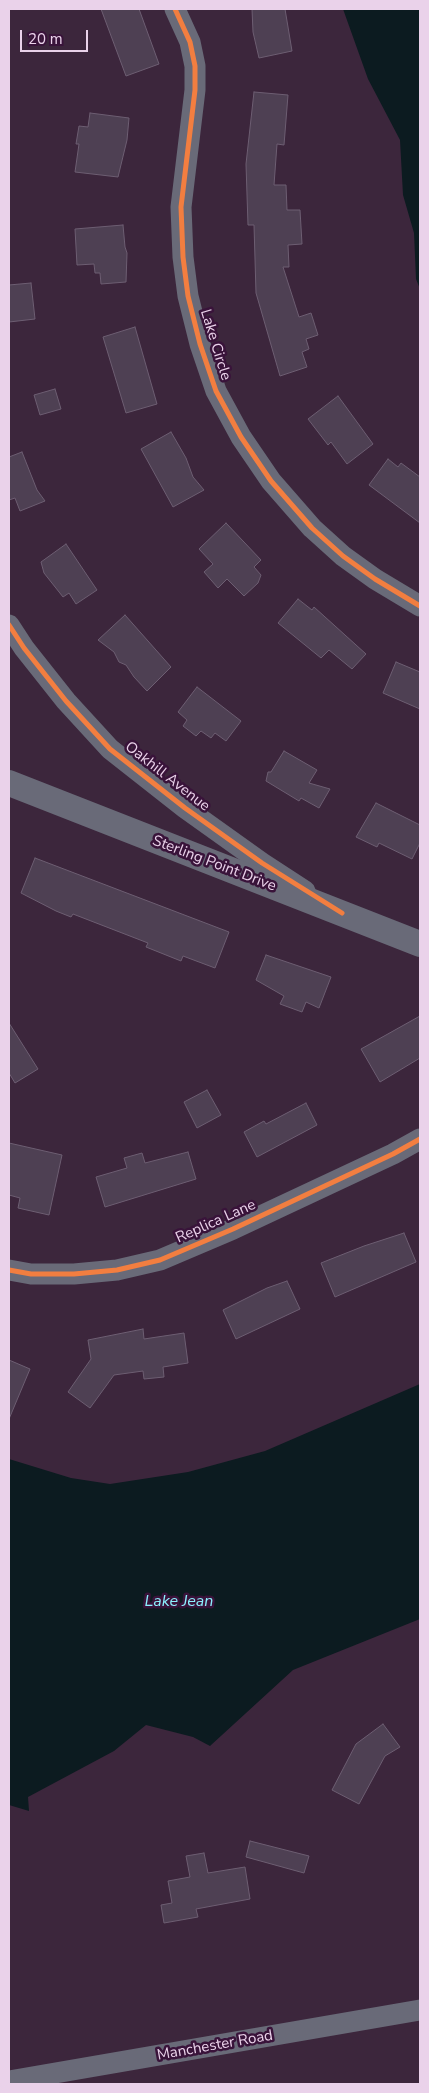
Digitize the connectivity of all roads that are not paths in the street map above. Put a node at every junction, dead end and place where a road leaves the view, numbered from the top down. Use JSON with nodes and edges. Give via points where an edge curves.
{"nodes":[{"id":1,"x":175,"y":9,"type":"edge"},
{"id":2,"x":420,"y":606,"type":"edge"},
{"id":3,"x":9,"y":625,"type":"edge"},
{"id":4,"x":9,"y":783,"type":"edge"},
{"id":5,"x":342,"y":913,"type":"junction"},
{"id":6,"x":420,"y":944,"type":"edge"},
{"id":7,"x":420,"y":1139,"type":"edge"},
{"id":8,"x":9,"y":1270,"type":"edge"},
{"id":9,"x":420,"y":2010,"type":"edge"},
{"id":10,"x":9,"y":2081,"type":"edge"}],
"edges":[{"from":1,"to":2,"type":"street","name":"Lake Circle","via":[[190,42],[195,66],[181,207],[183,257],[188,296],[216,391],[241,437],[271,480],[312,528],[375,580]]},
{"from":3,"to":5,"type":"street","name":"Oakhill Avenue","via":[[66,701],[110,749],[262,863]]},
{"from":4,"to":5,"type":"street","name":"Sterling Point Drive"},
{"from":5,"to":6,"type":"street","name":"Sterling Point Drive"},
{"from":7,"to":8,"type":"street","name":"Replica Lane","via":[[160,1260],[117,1270],[74,1274],[31,1274]]},
{"from":9,"to":10,"type":"street","name":"Manchester Road"}]}
